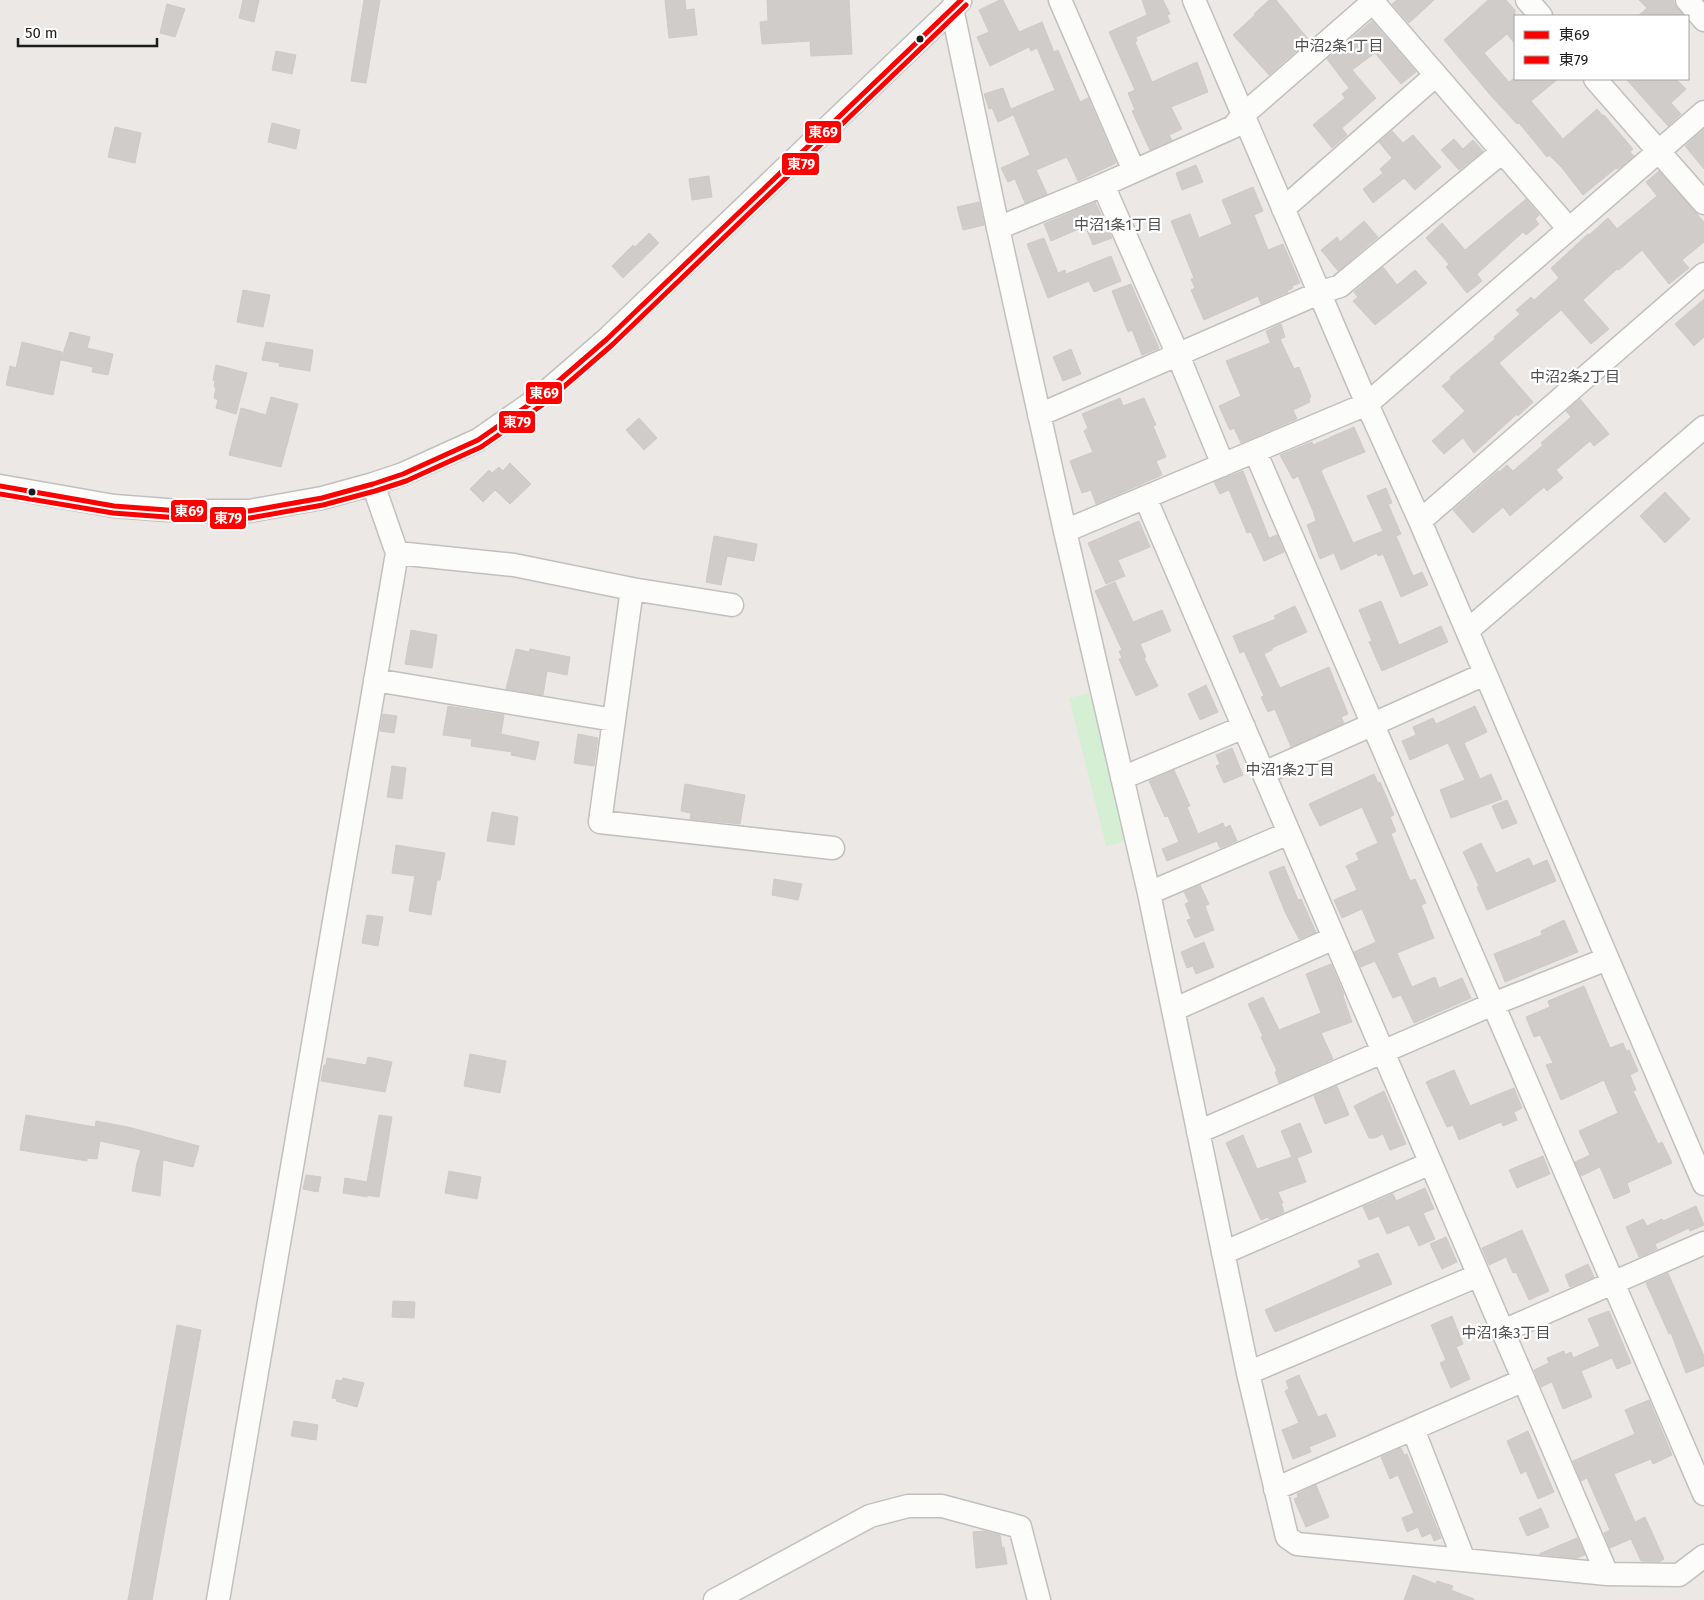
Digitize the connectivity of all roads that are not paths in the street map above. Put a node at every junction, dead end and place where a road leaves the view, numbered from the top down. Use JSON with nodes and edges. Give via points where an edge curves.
{"nodes":[{"id":1,"x":1060,"y":0,"type":"edge"},
{"id":2,"x":1194,"y":0,"type":"edge"},
{"id":3,"x":1527,"y":0,"type":"edge"},
{"id":4,"x":1687,"y":0,"type":"edge"},
{"id":5,"x":1374,"y":1,"type":"edge"},
{"id":6,"x":956,"y":4,"type":"edge"},
{"id":7,"x":1540,"y":15,"type":"edge"},
{"id":8,"x":1704,"y":20,"type":"edge"},
{"id":9,"x":1436,"y":75,"type":"junction"},
{"id":10,"x":1596,"y":80,"type":"edge"},
{"id":11,"x":1704,"y":112,"type":"edge"},
{"id":12,"x":1243,"y":115,"type":"junction"},
{"id":13,"x":1658,"y":151,"type":"junction"},
{"id":14,"x":1502,"y":152,"type":"junction"},
{"id":15,"x":1134,"y":171,"type":"junction"},
{"id":16,"x":1103,"y":185,"type":"junction"},
{"id":17,"x":1704,"y":203,"type":"edge"},
{"id":18,"x":1284,"y":209,"type":"junction"},
{"id":19,"x":998,"y":228,"type":"junction"},
{"id":20,"x":1568,"y":229,"type":"junction"},
{"id":21,"x":1704,"y":274,"type":"edge"},
{"id":22,"x":1319,"y":293,"type":"junction"},
{"id":23,"x":1178,"y":355,"type":"junction"},
{"id":24,"x":1367,"y":404,"type":"junction"},
{"id":25,"x":1039,"y":415,"type":"junction"},
{"id":26,"x":1704,"y":427,"type":"edge"},
{"id":27,"x":1255,"y":451,"type":"junction"},
{"id":28,"x":1223,"y":465,"type":"junction"},
{"id":29,"x":373,"y":484,"type":"junction"},
{"id":30,"x":0,"y":486,"type":"edge"},
{"id":31,"x":1145,"y":497,"type":"junction"},
{"id":32,"x":1420,"y":521,"type":"junction"},
{"id":33,"x":1065,"y":531,"type":"junction"},
{"id":34,"x":397,"y":553,"type":"junction"},
{"id":35,"x":632,"y":589,"type":"junction"},
{"id":36,"x":732,"y":605,"type":"dead end"},
{"id":37,"x":1467,"y":631,"type":"junction"},
{"id":38,"x":1485,"y":674,"type":"junction"},
{"id":39,"x":374,"y":680,"type":"junction"},
{"id":40,"x":614,"y":720,"type":"junction"},
{"id":41,"x":1374,"y":725,"type":"junction"},
{"id":42,"x":1244,"y":727,"type":"junction"},
{"id":43,"x":1264,"y":773,"type":"junction"},
{"id":44,"x":1122,"y":778,"type":"junction"},
{"id":45,"x":1289,"y":833,"type":"junction"},
{"id":46,"x":833,"y":848,"type":"dead end"},
{"id":47,"x":1149,"y":893,"type":"junction"},
{"id":48,"x":1334,"y":938,"type":"junction"},
{"id":49,"x":1608,"y":958,"type":"junction"},
{"id":50,"x":1493,"y":1004,"type":"junction"},
{"id":51,"x":1173,"y":1010,"type":"junction"},
{"id":52,"x":1383,"y":1052,"type":"junction"},
{"id":53,"x":1198,"y":1132,"type":"junction"},
{"id":54,"x":1431,"y":1163,"type":"junction"},
{"id":55,"x":1704,"y":1184,"type":"edge"},
{"id":56,"x":1704,"y":1243,"type":"edge"},
{"id":57,"x":1223,"y":1253,"type":"junction"},
{"id":58,"x":1479,"y":1275,"type":"junction"},
{"id":59,"x":1613,"y":1283,"type":"junction"},
{"id":60,"x":1503,"y":1331,"type":"junction"},
{"id":61,"x":1248,"y":1373,"type":"junction"},
{"id":62,"x":1524,"y":1380,"type":"junction"},
{"id":63,"x":1413,"y":1429,"type":"junction"},
{"id":64,"x":1275,"y":1489,"type":"junction"},
{"id":65,"x":1704,"y":1494,"type":"edge"},
{"id":66,"x":1704,"y":1556,"type":"edge"},
{"id":67,"x":1464,"y":1560,"type":"junction"},
{"id":68,"x":1607,"y":1574,"type":"junction"},
{"id":69,"x":218,"y":1600,"type":"edge"},
{"id":70,"x":716,"y":1600,"type":"edge"},
{"id":71,"x":1039,"y":1600,"type":"edge"}],
"edges":[{"from":1,"to":15,"type":"street"},
{"from":2,"to":12,"type":"street"},
{"from":3,"to":7,"type":"street"},
{"from":4,"to":8,"type":"street"},
{"from":5,"to":9,"type":"street"},
{"from":5,"to":12,"type":"street"},
{"from":6,"to":19,"type":"street"},
{"from":6,"to":29,"type":"street","via":[[607,338],[540,397],[478,440]]},
{"from":9,"to":14,"type":"street"},
{"from":9,"to":18,"type":"street"},
{"from":10,"to":13,"type":"street"},
{"from":11,"to":13,"type":"street"},
{"from":12,"to":15,"type":"street","via":[[1233,127]]},
{"from":12,"to":18,"type":"street"},
{"from":13,"to":17,"type":"street"},
{"from":13,"to":20,"type":"street"},
{"from":14,"to":20,"type":"street"},
{"from":14,"to":22,"type":"street","via":[[1340,286]]},
{"from":15,"to":16,"type":"street"},
{"from":16,"to":19,"type":"street"},
{"from":16,"to":23,"type":"street"},
{"from":18,"to":22,"type":"street"},
{"from":19,"to":25,"type":"street"},
{"from":20,"to":24,"type":"street"},
{"from":21,"to":32,"type":"street"},
{"from":22,"to":23,"type":"street"},
{"from":22,"to":24,"type":"street"},
{"from":23,"to":25,"type":"street"},
{"from":23,"to":28,"type":"street"},
{"from":24,"to":27,"type":"street"},
{"from":24,"to":32,"type":"street"},
{"from":25,"to":33,"type":"street"},
{"from":26,"to":37,"type":"street"},
{"from":27,"to":28,"type":"street"},
{"from":27,"to":41,"type":"street"},
{"from":28,"to":31,"type":"street"},
{"from":29,"to":30,"type":"street","via":[[322,498],[249,511],[180,511],[114,506]]},
{"from":29,"to":34,"type":"street"},
{"from":31,"to":33,"type":"street"},
{"from":31,"to":42,"type":"street"},
{"from":32,"to":37,"type":"street"},
{"from":33,"to":44,"type":"street"},
{"from":34,"to":35,"type":"street","via":[[514,564]]},
{"from":34,"to":39,"type":"street"},
{"from":35,"to":36,"type":"street"},
{"from":35,"to":40,"type":"street"},
{"from":37,"to":38,"type":"street"},
{"from":38,"to":41,"type":"street"},
{"from":38,"to":49,"type":"street"},
{"from":39,"to":40,"type":"street"},
{"from":39,"to":69,"type":"street"},
{"from":40,"to":46,"type":"street","via":[[600,822]]},
{"from":41,"to":43,"type":"street"},
{"from":41,"to":50,"type":"street"},
{"from":42,"to":43,"type":"street"},
{"from":42,"to":44,"type":"street"},
{"from":43,"to":45,"type":"street"},
{"from":44,"to":47,"type":"street"},
{"from":45,"to":47,"type":"street"},
{"from":45,"to":48,"type":"street"},
{"from":47,"to":51,"type":"street"},
{"from":48,"to":51,"type":"street"},
{"from":48,"to":52,"type":"street"},
{"from":49,"to":50,"type":"street"},
{"from":49,"to":55,"type":"street"},
{"from":50,"to":52,"type":"street"},
{"from":50,"to":59,"type":"street"},
{"from":51,"to":53,"type":"street"},
{"from":52,"to":53,"type":"street"},
{"from":52,"to":54,"type":"street"},
{"from":53,"to":57,"type":"street"},
{"from":54,"to":57,"type":"street"},
{"from":54,"to":58,"type":"street"},
{"from":56,"to":59,"type":"street"},
{"from":57,"to":61,"type":"street"},
{"from":58,"to":60,"type":"street"},
{"from":58,"to":61,"type":"street"},
{"from":59,"to":60,"type":"street"},
{"from":59,"to":65,"type":"street"},
{"from":60,"to":62,"type":"street"},
{"from":61,"to":64,"type":"street"},
{"from":62,"to":63,"type":"street"},
{"from":62,"to":68,"type":"street"},
{"from":63,"to":64,"type":"street"},
{"from":63,"to":67,"type":"street"},
{"from":64,"to":67,"type":"street","via":[[1286,1537],[1297,1544]]},
{"from":66,"to":68,"type":"street","via":[[1679,1574]]},
{"from":67,"to":68,"type":"street"},
{"from":70,"to":71,"type":"street","via":[[870,1516],[908,1506],[942,1506],[1020,1527]]}]}
